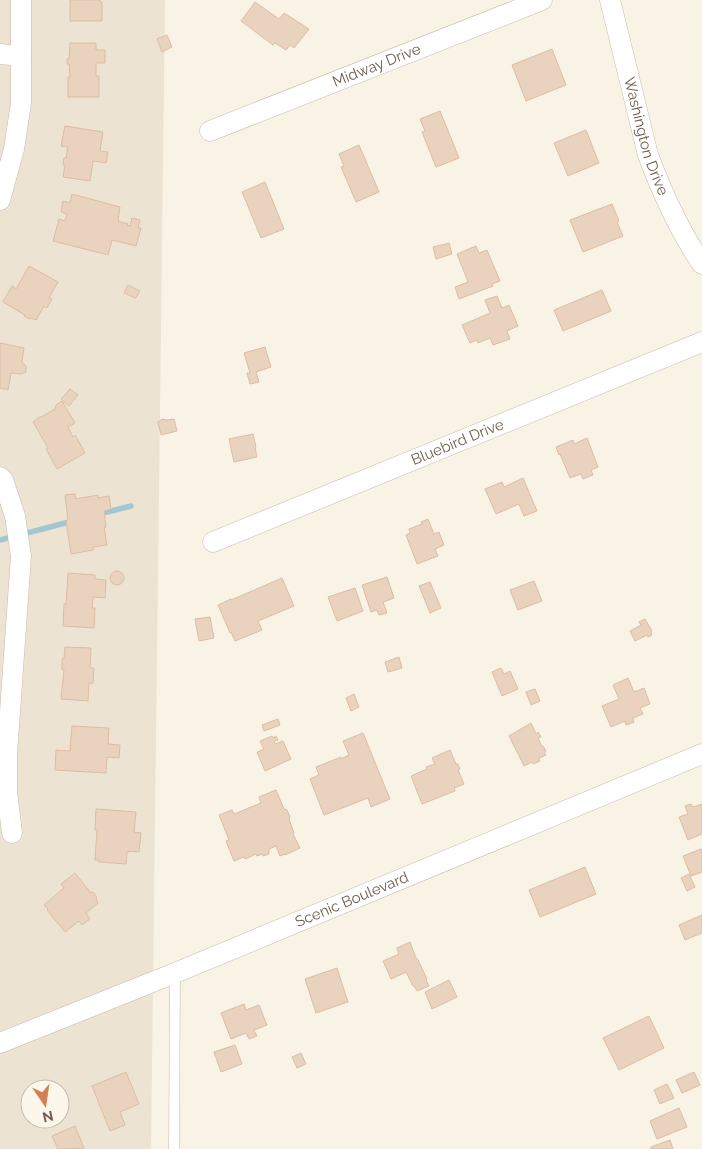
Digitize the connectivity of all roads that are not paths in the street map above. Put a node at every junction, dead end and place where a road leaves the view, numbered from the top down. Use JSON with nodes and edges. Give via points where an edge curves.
{"nodes":[{"id":1,"x":21,"y":0,"type":"edge"},
{"id":2,"x":542,"y":0,"type":"edge"},
{"id":3,"x":610,"y":0,"type":"edge"},
{"id":4,"x":0,"y":54,"type":"edge"},
{"id":5,"x":21,"y":56,"type":"junction"},
{"id":6,"x":210,"y":131,"type":"dead end"},
{"id":7,"x":0,"y":200,"type":"edge"},
{"id":8,"x":702,"y":264,"type":"edge"},
{"id":9,"x":702,"y":342,"type":"edge"},
{"id":10,"x":0,"y":477,"type":"edge"},
{"id":11,"x":213,"y":542,"type":"dead end"},
{"id":12,"x":702,"y":754,"type":"edge"},
{"id":13,"x":12,"y":833,"type":"dead end"},
{"id":14,"x":175,"y":973,"type":"junction"},
{"id":15,"x":0,"y":1043,"type":"edge"},
{"id":16,"x":174,"y":1149,"type":"edge"}],
"edges":[{"from":1,"to":5,"type":"street"},
{"from":2,"to":6,"type":"street","name":"Midway Drive"},
{"from":3,"to":8,"type":"street","name":"Washington Drive","via":[[648,155],[675,216]]},
{"from":4,"to":5,"type":"street"},
{"from":5,"to":7,"type":"street","via":[[14,150]]},
{"from":9,"to":11,"type":"street","name":"Bluebird Drive"},
{"from":10,"to":13,"type":"street","via":[[15,516],[21,556],[7,754]]},
{"from":12,"to":14,"type":"street","name":"Scenic Boulevard"},
{"from":14,"to":15,"type":"street","name":"Scenic Boulevard"},
{"from":14,"to":16,"type":"lane"}]}
